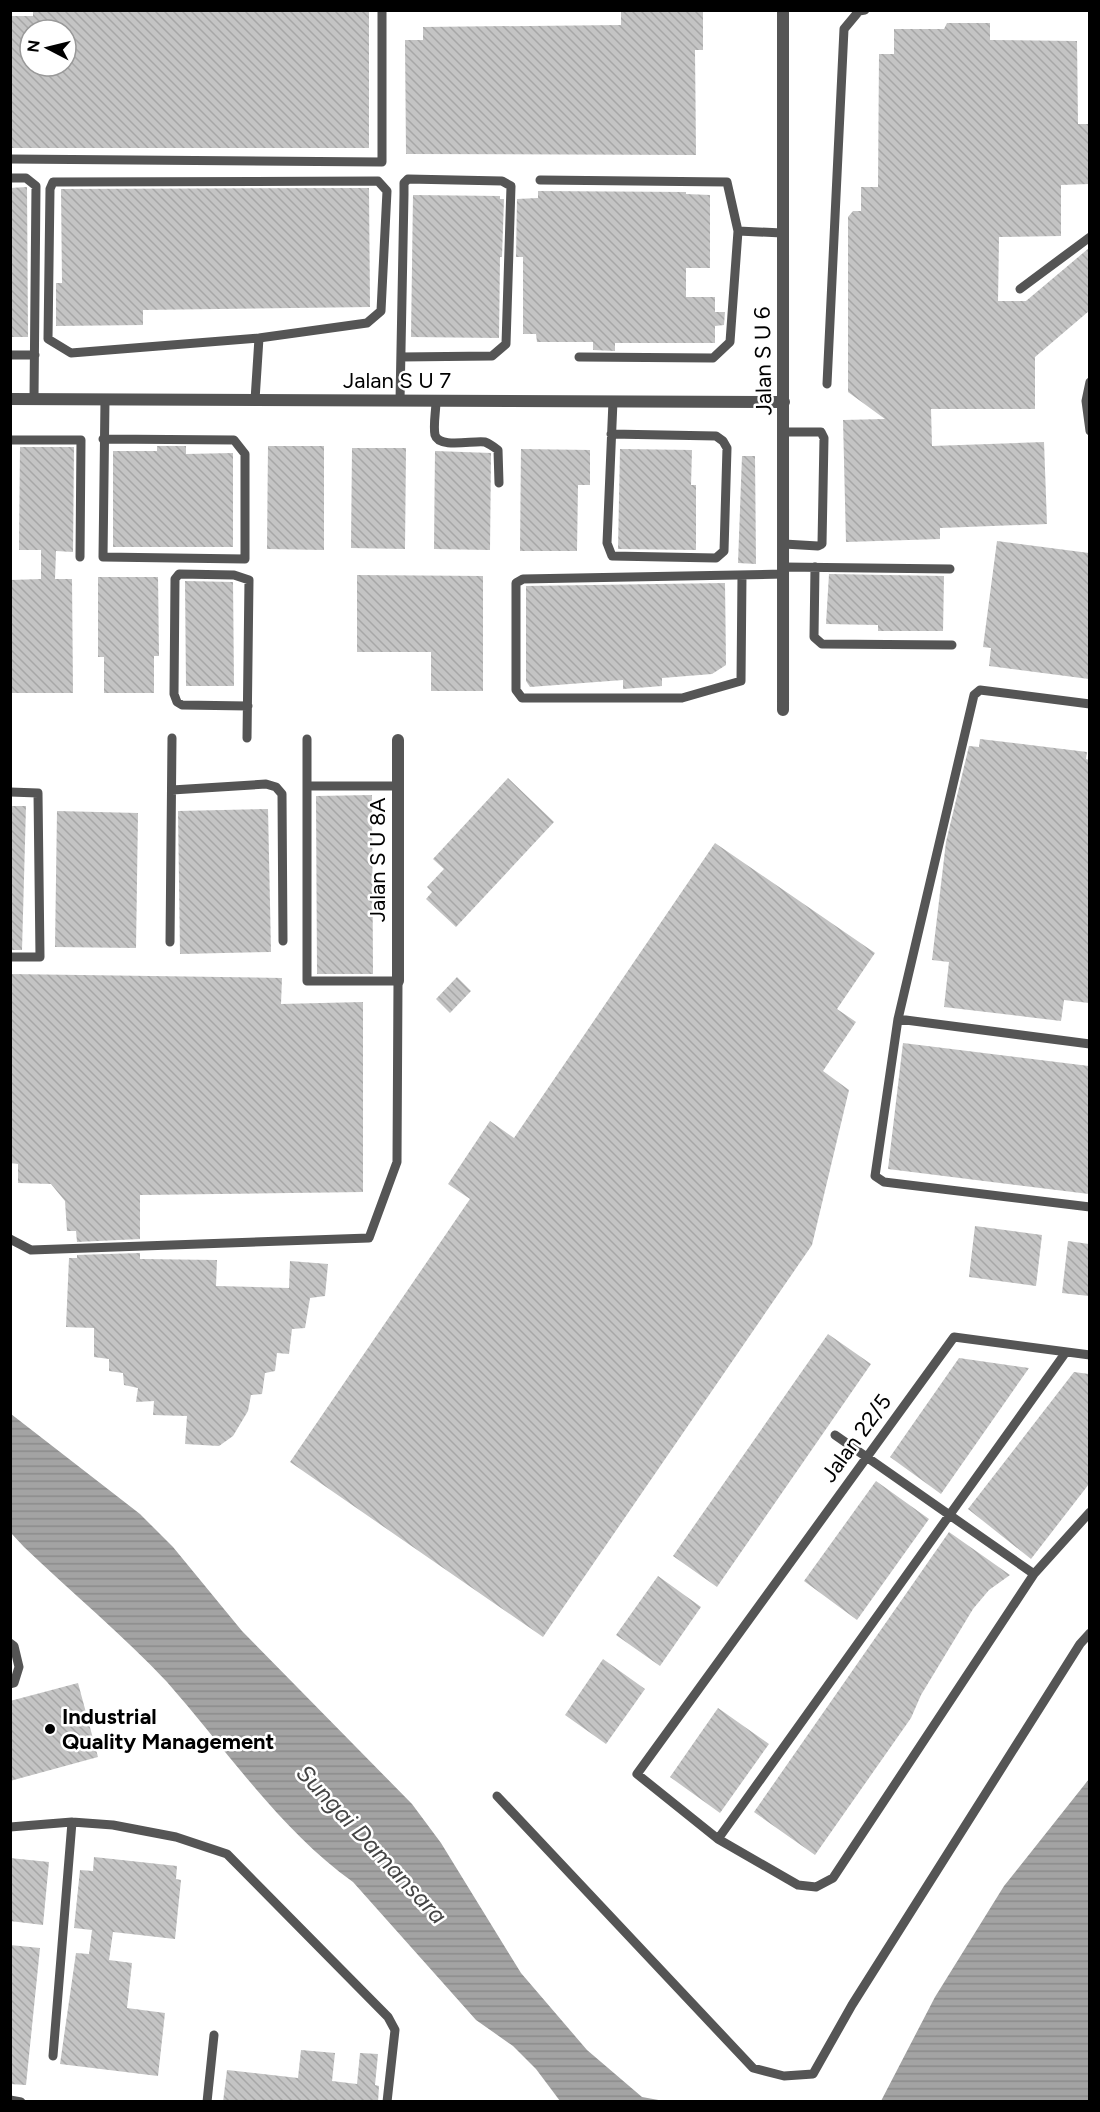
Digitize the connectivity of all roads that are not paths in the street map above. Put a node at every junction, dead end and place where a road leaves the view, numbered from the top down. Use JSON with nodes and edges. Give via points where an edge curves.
{"nodes":[{"id":1,"x":382,"y":10,"type":"edge"},
{"id":2,"x":783,"y":10,"type":"edge"},
{"id":3,"x":865,"y":10,"type":"edge"},
{"id":4,"x":10,"y":159,"type":"edge"},
{"id":5,"x":10,"y":178,"type":"edge"},
{"id":6,"x":540,"y":180,"type":"dead end"},
{"id":7,"x":738,"y":231,"type":"junction"},
{"id":8,"x":782,"y":233,"type":"junction"},
{"id":9,"x":1089,"y":237,"type":"edge"},
{"id":10,"x":1020,"y":289,"type":"dead end"},
{"id":11,"x":258,"y":338,"type":"junction"},
{"id":12,"x":10,"y":355,"type":"edge"},
{"id":13,"x":35,"y":355,"type":"junction"},
{"id":14,"x":401,"y":357,"type":"junction"},
{"id":15,"x":579,"y":357,"type":"dead end"},
{"id":16,"x":1089,"y":382,"type":"edge"},
{"id":17,"x":827,"y":384,"type":"dead end"},
{"id":18,"x":10,"y":399,"type":"edge"},
{"id":19,"x":34,"y":399,"type":"junction"},
{"id":20,"x":105,"y":400,"type":"junction"},
{"id":21,"x":255,"y":400,"type":"junction"},
{"id":22,"x":1088,"y":400,"type":"edge"},
{"id":23,"x":400,"y":401,"type":"junction"},
{"id":24,"x":436,"y":401,"type":"junction"},
{"id":25,"x":613,"y":401,"type":"junction"},
{"id":26,"x":784,"y":402,"type":"junction"},
{"id":27,"x":1089,"y":431,"type":"edge"},
{"id":28,"x":785,"y":432,"type":"junction"},
{"id":29,"x":611,"y":434,"type":"junction"},
{"id":30,"x":103,"y":439,"type":"junction"},
{"id":31,"x":10,"y":440,"type":"edge"},
{"id":32,"x":499,"y":483,"type":"dead end"},
{"id":33,"x":784,"y":544,"type":"junction"},
{"id":34,"x":80,"y":557,"type":"dead end"},
{"id":35,"x":815,"y":567,"type":"junction"},
{"id":36,"x":950,"y":569,"type":"dead end"},
{"id":37,"x":784,"y":571,"type":"junction"},
{"id":38,"x":742,"y":575,"type":"junction"},
{"id":39,"x":952,"y":645,"type":"dead end"},
{"id":40,"x":1089,"y":704,"type":"edge"},
{"id":41,"x":248,"y":706,"type":"junction"},
{"id":42,"x":783,"y":710,"type":"dead end"},
{"id":43,"x":172,"y":738,"type":"dead end"},
{"id":44,"x":248,"y":738,"type":"dead end"},
{"id":45,"x":307,"y":739,"type":"dead end"},
{"id":46,"x":398,"y":740,"type":"dead end"},
{"id":47,"x":307,"y":786,"type":"junction"},
{"id":48,"x":398,"y":786,"type":"junction"},
{"id":49,"x":172,"y":790,"type":"junction"},
{"id":50,"x":10,"y":792,"type":"edge"},
{"id":51,"x":283,"y":940,"type":"dead end"},
{"id":52,"x":170,"y":942,"type":"dead end"},
{"id":53,"x":10,"y":957,"type":"edge"},
{"id":54,"x":398,"y":981,"type":"junction"},
{"id":55,"x":898,"y":1019,"type":"junction"},
{"id":56,"x":1089,"y":1044,"type":"edge"},
{"id":57,"x":1089,"y":1207,"type":"edge"},
{"id":58,"x":10,"y":1239,"type":"edge"},
{"id":59,"x":1066,"y":1352,"type":"junction"},
{"id":60,"x":1089,"y":1355,"type":"edge"},
{"id":61,"x":835,"y":1435,"type":"dead end"},
{"id":62,"x":868,"y":1455,"type":"junction"},
{"id":63,"x":1089,"y":1512,"type":"edge"},
{"id":64,"x":951,"y":1514,"type":"junction"},
{"id":65,"x":1034,"y":1574,"type":"junction"},
{"id":66,"x":1089,"y":1633,"type":"edge"},
{"id":67,"x":10,"y":1643,"type":"edge"},
{"id":68,"x":10,"y":1684,"type":"edge"},
{"id":69,"x":497,"y":1796,"type":"dead end"},
{"id":70,"x":72,"y":1822,"type":"junction"},
{"id":71,"x":10,"y":1827,"type":"edge"},
{"id":72,"x":718,"y":1839,"type":"junction"},
{"id":73,"x":214,"y":2035,"type":"dead end"},
{"id":74,"x":53,"y":2056,"type":"dead end"},
{"id":75,"x":10,"y":2100,"type":"edge"},
{"id":76,"x":21,"y":2102,"type":"edge"},
{"id":77,"x":207,"y":2102,"type":"edge"},
{"id":78,"x":387,"y":2102,"type":"edge"}],
"edges":[{"from":1,"to":4,"type":"lane","via":[[381,162]]},
{"from":2,"to":8,"type":"street","name":"Jalan S U 6"},
{"from":3,"to":17,"type":"lane","via":[[859,11],[844,29]]},
{"from":5,"to":13,"type":"lane","via":[[26,178],[36,186]]},
{"from":6,"to":7,"type":"lane","via":[[727,182]]},
{"from":7,"to":8,"type":"lane"},
{"from":7,"to":15,"type":"lane","via":[[730,342],[713,358]]},
{"from":8,"to":26,"type":"street","name":"Jalan S U 6"},
{"from":9,"to":10,"type":"lane"},
{"from":11,"to":11,"type":"lane","via":[[71,353],[48,339],[50,189],[54,182],[378,181],[387,191],[381,311],[367,323]]},
{"from":11,"to":21,"type":"lane"},
{"from":12,"to":13,"type":"lane"},
{"from":13,"to":19,"type":"lane"},
{"from":14,"to":14,"type":"lane","via":[[492,356],[506,344],[510,186],[502,181],[408,179],[404,183]]},
{"from":14,"to":23,"type":"lane"},
{"from":16,"to":22,"type":"lane"},
{"from":18,"to":19,"type":"street","name":"Jalan S U 7"},
{"from":19,"to":20,"type":"street","name":"Jalan S U 7"},
{"from":20,"to":21,"type":"street","name":"Jalan S U 7"},
{"from":20,"to":30,"type":"lane"},
{"from":21,"to":23,"type":"street","name":"Jalan S U 7"},
{"from":22,"to":27,"type":"lane"},
{"from":23,"to":24,"type":"street","name":"Jalan S U 7"},
{"from":24,"to":25,"type":"street","name":"Jalan S U 7"},
{"from":24,"to":32,"type":"lane","via":[[435,436],[439,441],[484,442],[498,450]]},
{"from":25,"to":26,"type":"street","name":"Jalan S U 7"},
{"from":25,"to":29,"type":"lane"},
{"from":26,"to":28,"type":"street","name":"Jalan S U 6"},
{"from":28,"to":33,"type":"street","name":"Jalan S U 6"},
{"from":28,"to":33,"type":"lane","via":[[821,432],[824,450],[822,544]]},
{"from":29,"to":29,"type":"lane","via":[[716,436],[723,441],[727,448],[724,551],[716,558],[612,556],[607,543]]},
{"from":30,"to":30,"type":"lane","via":[[234,440],[245,454],[245,559],[103,557]]},
{"from":31,"to":34,"type":"lane","via":[[81,440]]},
{"from":33,"to":37,"type":"street","name":"Jalan S U 6"},
{"from":35,"to":36,"type":"lane"},
{"from":35,"to":37,"type":"lane"},
{"from":35,"to":39,"type":"lane","via":[[814,637],[822,644]]},
{"from":37,"to":38,"type":"lane"},
{"from":37,"to":42,"type":"street","name":"Jalan S U 6"},
{"from":38,"to":38,"type":"lane","via":[[523,579],[516,583],[516,690],[522,698],[682,698],[741,681]]},
{"from":40,"to":55,"type":"lane","via":[[976,691]]},
{"from":41,"to":41,"type":"lane","via":[[177,702],[175,579],[179,574],[234,575],[249,580]]},
{"from":41,"to":44,"type":"lane"},
{"from":43,"to":49,"type":"lane"},
{"from":45,"to":47,"type":"lane"},
{"from":46,"to":48,"type":"street","name":"Jalan S U 8A"},
{"from":47,"to":48,"type":"lane"},
{"from":47,"to":54,"type":"lane","via":[[307,981]]},
{"from":48,"to":54,"type":"street","name":"Jalan S U 8A"},
{"from":49,"to":51,"type":"lane","via":[[266,784],[282,794]]},
{"from":49,"to":52,"type":"lane"},
{"from":50,"to":53,"type":"lane","via":[[38,793],[40,957]]},
{"from":54,"to":58,"type":"lane","via":[[397,1162],[369,1238],[32,1250]]},
{"from":55,"to":56,"type":"lane"},
{"from":55,"to":57,"type":"lane","via":[[875,1176],[884,1182]]},
{"from":59,"to":60,"type":"lane","name":"Jalan 22/5"},
{"from":59,"to":62,"type":"lane","name":"Jalan 22/5","via":[[954,1337]]},
{"from":59,"to":64,"type":"lane"},
{"from":61,"to":62,"type":"lane"},
{"from":62,"to":64,"type":"lane"},
{"from":62,"to":72,"type":"lane","name":"Jalan 22/5","via":[[637,1774]]},
{"from":63,"to":65,"type":"lane"},
{"from":64,"to":65,"type":"lane"},
{"from":64,"to":72,"type":"lane"},
{"from":65,"to":72,"type":"lane","via":[[833,1878],[816,1887],[798,1885]]},
{"from":66,"to":69,"type":"lane","via":[[813,2074],[784,2076],[753,2068]]},
{"from":67,"to":68,"type":"lane","via":[[19,1667],[15,1683]]},
{"from":70,"to":71,"type":"lane"},
{"from":70,"to":74,"type":"lane"},
{"from":70,"to":78,"type":"lane","via":[[176,1837],[227,1854],[388,2017],[395,2030]]},
{"from":73,"to":77,"type":"lane"},
{"from":75,"to":76,"type":"lane"}]}
